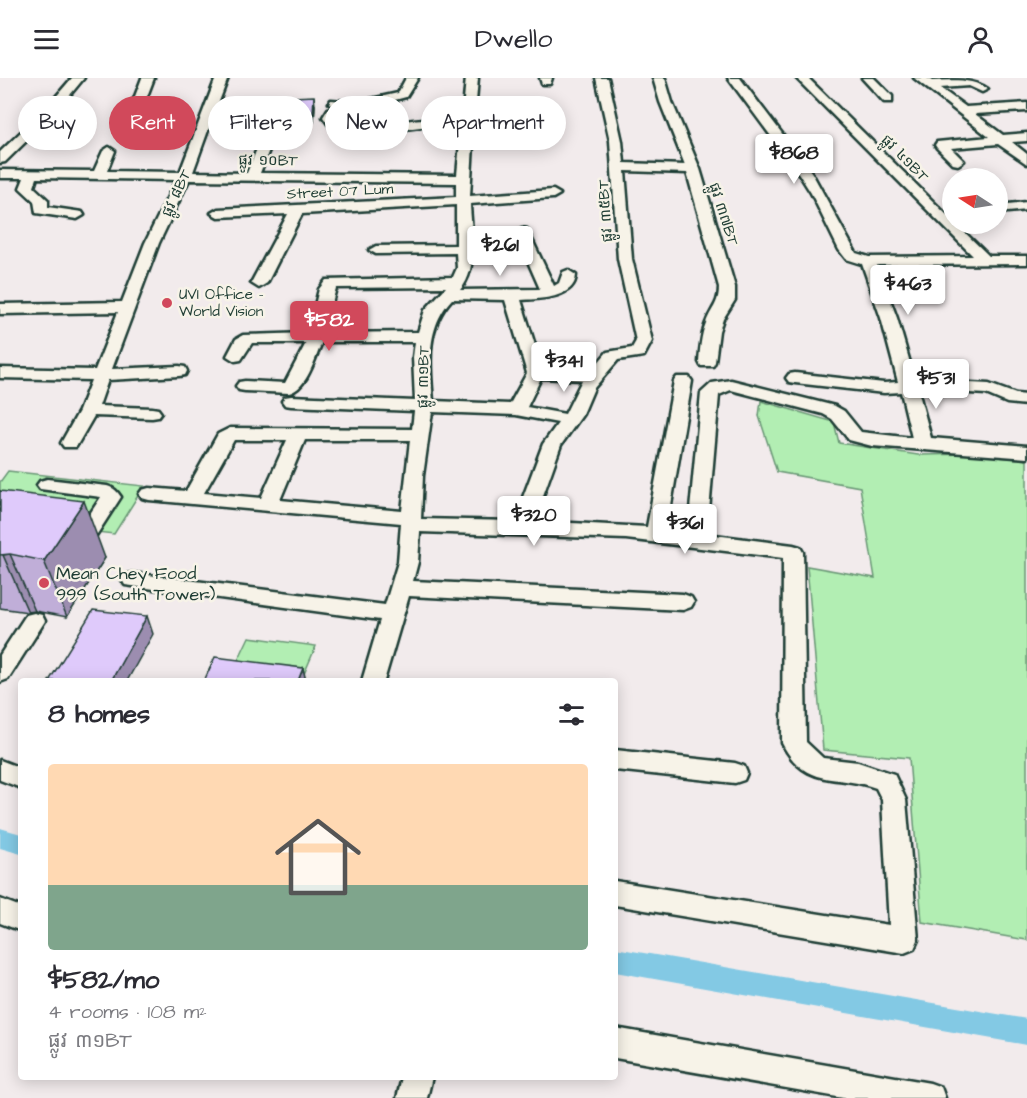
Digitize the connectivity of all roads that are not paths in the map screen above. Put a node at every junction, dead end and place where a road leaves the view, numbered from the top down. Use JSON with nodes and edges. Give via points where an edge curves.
{"nodes":[{"id":1,"x":78,"y":78,"type":"edge"},
{"id":2,"x":148,"y":78,"type":"edge"},
{"id":3,"x":222,"y":78,"type":"edge"},
{"id":4,"x":412,"y":78,"type":"edge"},
{"id":5,"x":472,"y":78,"type":"edge"},
{"id":6,"x":602,"y":78,"type":"edge"},
{"id":7,"x":659,"y":78,"type":"edge"},
{"id":8,"x":734,"y":78,"type":"edge"},
{"id":9,"x":802,"y":78,"type":"edge"},
{"id":10,"x":868,"y":78,"type":"edge"},
{"id":11,"x":924,"y":81,"type":"edge"},
{"id":12,"x":982,"y":89,"type":"dead end"},
{"id":13,"x":141,"y":96,"type":"edge"},
{"id":14,"x":398,"y":96,"type":"edge"},
{"id":15,"x":471,"y":96,"type":"edge"},
{"id":16,"x":888,"y":99,"type":"dead end"},
{"id":17,"x":1027,"y":107,"type":"edge"},
{"id":18,"x":964,"y":111,"type":"junction"},
{"id":19,"x":1027,"y":137,"type":"edge"},
{"id":20,"x":1000,"y":140,"type":"junction"},
{"id":21,"x":263,"y":150,"type":"edge"},
{"id":22,"x":466,"y":150,"type":"edge"},
{"id":23,"x":109,"y":151,"type":"dead end"},
{"id":24,"x":0,"y":159,"type":"edge"},
{"id":25,"x":1027,"y":160,"type":"edge"},
{"id":26,"x":958,"y":161,"type":"dead end"},
{"id":27,"x":618,"y":167,"type":"junction"},
{"id":28,"x":693,"y":169,"type":"junction"},
{"id":29,"x":0,"y":174,"type":"edge"},
{"id":30,"x":14,"y":174,"type":"junction"},
{"id":31,"x":32,"y":174,"type":"junction"},
{"id":32,"x":100,"y":174,"type":"junction"},
{"id":33,"x":185,"y":175,"type":"junction"},
{"id":34,"x":252,"y":177,"type":"junction"},
{"id":35,"x":463,"y":179,"type":"junction"},
{"id":36,"x":2,"y":190,"type":"dead end"},
{"id":37,"x":553,"y":194,"type":"dead end"},
{"id":38,"x":464,"y":200,"type":"junction"},
{"id":39,"x":1027,"y":206,"type":"edge"},
{"id":40,"x":1008,"y":208,"type":"edge"},
{"id":41,"x":297,"y":210,"type":"junction"},
{"id":42,"x":218,"y":213,"type":"dead end"},
{"id":43,"x":77,"y":215,"type":"dead end"},
{"id":44,"x":522,"y":232,"type":"dead end"},
{"id":45,"x":464,"y":249,"type":"junction"},
{"id":46,"x":376,"y":250,"type":"dead end"},
{"id":47,"x":985,"y":260,"type":"junction"},
{"id":48,"x":1027,"y":260,"type":"edge"},
{"id":49,"x":868,"y":261,"type":"junction"},
{"id":50,"x":568,"y":275,"type":"dead end"},
{"id":51,"x":259,"y":283,"type":"dead end"},
{"id":52,"x":454,"y":288,"type":"junction"},
{"id":53,"x":549,"y":292,"type":"junction"},
{"id":54,"x":512,"y":294,"type":"junction"},
{"id":55,"x":128,"y":308,"type":"junction"},
{"id":56,"x":0,"y":309,"type":"edge"},
{"id":57,"x":424,"y":337,"type":"junction"},
{"id":58,"x":316,"y":338,"type":"junction"},
{"id":59,"x":235,"y":356,"type":"dead end"},
{"id":60,"x":707,"y":362,"type":"dead end"},
{"id":61,"x":179,"y":371,"type":"dead end"},
{"id":62,"x":0,"y":374,"type":"edge"},
{"id":63,"x":535,"y":374,"type":"junction"},
{"id":64,"x":100,"y":375,"type":"junction"},
{"id":65,"x":595,"y":376,"type":"junction"},
{"id":66,"x":795,"y":378,"type":"dead end"},
{"id":67,"x":683,"y":381,"type":"dead end"},
{"id":68,"x":908,"y":385,"type":"junction"},
{"id":69,"x":245,"y":386,"type":"dead end"},
{"id":70,"x":1027,"y":400,"type":"edge"},
{"id":71,"x":291,"y":401,"type":"dead end"},
{"id":72,"x":424,"y":405,"type":"junction"},
{"id":73,"x":516,"y":410,"type":"junction"},
{"id":74,"x":88,"y":411,"type":"junction"},
{"id":75,"x":152,"y":413,"type":"dead end"},
{"id":76,"x":569,"y":420,"type":"junction"},
{"id":77,"x":299,"y":433,"type":"junction"},
{"id":78,"x":420,"y":435,"type":"junction"},
{"id":79,"x":70,"y":443,"type":"dead end"},
{"id":80,"x":922,"y":443,"type":"junction"},
{"id":81,"x":1027,"y":452,"type":"edge"},
{"id":82,"x":47,"y":485,"type":"dead end"},
{"id":83,"x":149,"y":494,"type":"dead end"},
{"id":84,"x":192,"y":498,"type":"junction"},
{"id":85,"x":268,"y":504,"type":"junction"},
{"id":86,"x":412,"y":522,"type":"junction"},
{"id":87,"x":522,"y":527,"type":"junction"},
{"id":88,"x":53,"y":534,"type":"edge"},
{"id":89,"x":656,"y":534,"type":"junction"},
{"id":90,"x":697,"y":539,"type":"junction"},
{"id":91,"x":132,"y":580,"type":"dead end"},
{"id":92,"x":401,"y":588,"type":"junction"},
{"id":93,"x":683,"y":603,"type":"dead end"},
{"id":94,"x":394,"y":614,"type":"junction"},
{"id":95,"x":34,"y":621,"type":"dead end"},
{"id":96,"x":0,"y":673,"type":"edge"},
{"id":97,"x":374,"y":678,"type":"edge"},
{"id":98,"x":618,"y":759,"type":"edge"},
{"id":99,"x":0,"y":770,"type":"edge"},
{"id":100,"x":735,"y":773,"type":"dead end"},
{"id":101,"x":18,"y":777,"type":"edge"},
{"id":102,"x":618,"y":893,"type":"edge"},
{"id":103,"x":0,"y":911,"type":"edge"},
{"id":104,"x":18,"y":918,"type":"edge"},
{"id":105,"x":618,"y":1044,"type":"edge"},
{"id":106,"x":416,"y":1080,"type":"edge"},
{"id":107,"x":412,"y":1098,"type":"edge"},
{"id":108,"x":930,"y":1098,"type":"edge"}],
"edges":[{"from":1,"to":24,"type":"street"},
{"from":2,"to":13,"type":"street"},
{"from":3,"to":33,"type":"street","name":"ផ្លូវ ៨BT","via":[[213,121]]},
{"from":4,"to":14,"type":"street"},
{"from":5,"to":15,"type":"street","name":"ផ្លូវ ៣១BT"},
{"from":6,"to":27,"type":"street","name":"ផ្លូវ ៣៥BT"},
{"from":7,"to":28,"type":"street","name":"ផ្លូវ ៣៧BT"},
{"from":8,"to":49,"type":"street","via":[[818,193],[844,247],[857,260]]},
{"from":9,"to":47,"type":"street","name":"ផ្លូវ ៤១BT"},
{"from":10,"to":16,"type":"street"},
{"from":11,"to":12,"type":"street","via":[[971,82]]},
{"from":11,"to":18,"type":"street"},
{"from":17,"to":18,"type":"street"},
{"from":18,"to":20,"type":"street"},
{"from":19,"to":20,"type":"street"},
{"from":20,"to":25,"type":"street"},
{"from":20,"to":26,"type":"street","via":[[941,146]]},
{"from":21,"to":34,"type":"street"},
{"from":22,"to":35,"type":"street","name":"ផ្លូវ ៣១BT"},
{"from":23,"to":32,"type":"street"},
{"from":27,"to":28,"type":"street"},
{"from":27,"to":65,"type":"street","name":"ផ្លូវ ៣៥BT","via":[[625,259],[644,341],[638,352],[613,356]]},
{"from":28,"to":60,"type":"street","name":"ផ្លូវ ៣៧BT","via":[[728,286],[727,300],[713,325]]},
{"from":29,"to":30,"type":"street","name":"ផ្លូវ ១០BT"},
{"from":30,"to":31,"type":"street","name":"ផ្លូវ ១០BT"},
{"from":30,"to":36,"type":"street"},
{"from":31,"to":32,"type":"street","name":"ផ្លូវ ១០BT"},
{"from":31,"to":43,"type":"street","via":[[27,188],[41,200],[42,210]]},
{"from":32,"to":33,"type":"street","name":"ផ្លូវ ១០BT"},
{"from":33,"to":34,"type":"street","name":"ផ្លូវ ១០BT"},
{"from":33,"to":55,"type":"street","name":"ផ្លូវ ៨BT","via":[[152,243]]},
{"from":34,"to":35,"type":"street","name":"ផ្លូវ ១០BT"},
{"from":35,"to":38,"type":"street","name":"ផ្លូវ ៣១BT"},
{"from":37,"to":38,"type":"street","name":"Street 07 Lum"},
{"from":38,"to":41,"type":"street","name":"Street 07 Lum"},
{"from":38,"to":45,"type":"street","name":"ផ្លូវ ៣១BT"},
{"from":39,"to":40,"type":"street"},
{"from":41,"to":42,"type":"street","name":"Street 07 Lum"},
{"from":41,"to":51,"type":"street"},
{"from":44,"to":53,"type":"street"},
{"from":45,"to":46,"type":"street"},
{"from":45,"to":52,"type":"street","name":"ផ្លូវ ៣១BT","via":[[464,268]]},
{"from":47,"to":48,"type":"street"},
{"from":47,"to":49,"type":"street"},
{"from":49,"to":68,"type":"street","via":[[885,302]]},
{"from":50,"to":53,"type":"street","via":[[562,288]]},
{"from":52,"to":54,"type":"street"},
{"from":52,"to":57,"type":"street","name":"ផ្លូវ ៣១BT","via":[[433,310]]},
{"from":52,"to":58,"type":"street","via":[[332,283],[317,323]]},
{"from":53,"to":54,"type":"street"},
{"from":54,"to":63,"type":"street"},
{"from":55,"to":56,"type":"street"},
{"from":55,"to":64,"type":"street","name":"ផ្លូវ ៨BT"},
{"from":57,"to":58,"type":"street"},
{"from":57,"to":72,"type":"street","name":"ផ្លូវ ៣១BT"},
{"from":58,"to":59,"type":"street","via":[[249,338],[242,342]]},
{"from":58,"to":69,"type":"street","via":[[289,388]]},
{"from":61,"to":64,"type":"street"},
{"from":62,"to":64,"type":"street"},
{"from":63,"to":65,"type":"street"},
{"from":63,"to":73,"type":"street"},
{"from":64,"to":74,"type":"street","name":"ផ្លូវ ៨BT"},
{"from":65,"to":76,"type":"street"},
{"from":66,"to":68,"type":"street","via":[[884,388]]},
{"from":67,"to":89,"type":"street"},
{"from":68,"to":70,"type":"street","via":[[989,389]]},
{"from":68,"to":80,"type":"street","via":[[921,422]]},
{"from":71,"to":72,"type":"street"},
{"from":72,"to":73,"type":"street"},
{"from":72,"to":78,"type":"street","name":"ផ្លូវ ៣១BT"},
{"from":73,"to":76,"type":"street"},
{"from":74,"to":75,"type":"street"},
{"from":74,"to":79,"type":"street","name":"ផ្លូវ ៨BT"},
{"from":76,"to":87,"type":"street","via":[[552,444]]},
{"from":77,"to":78,"type":"street"},
{"from":77,"to":84,"type":"street","via":[[230,434],[224,438]]},
{"from":77,"to":85,"type":"street"},
{"from":78,"to":86,"type":"street","name":"ផ្លូវ ៣១BT"},
{"from":80,"to":81,"type":"street"},
{"from":80,"to":90,"type":"street","via":[[855,436],[838,415],[816,405],[731,385],[718,387],[710,393]]},
{"from":82,"to":88,"type":"street","via":[[107,492],[111,497],[85,537]]},
{"from":83,"to":84,"type":"street"},
{"from":84,"to":85,"type":"street"},
{"from":85,"to":86,"type":"street"},
{"from":86,"to":87,"type":"street"},
{"from":86,"to":92,"type":"street","name":"ផ្លូវ ៣១BT"},
{"from":87,"to":89,"type":"street"},
{"from":89,"to":90,"type":"street"},
{"from":90,"to":102,"type":"street","via":[[793,552],[794,743],[802,758],[817,768],[861,773],[885,781],[894,800],[904,940]]},
{"from":91,"to":94,"type":"street"},
{"from":92,"to":93,"type":"street"},
{"from":92,"to":94,"type":"street","name":"ផ្លូវ ៣១BT"},
{"from":94,"to":97,"type":"street","name":"ផ្លូវ ៣១BT"},
{"from":95,"to":96,"type":"street"},
{"from":98,"to":100,"type":"street"},
{"from":99,"to":101,"type":"street"},
{"from":103,"to":104,"type":"street"},
{"from":105,"to":108,"type":"street"},
{"from":106,"to":107,"type":"street"}]}
